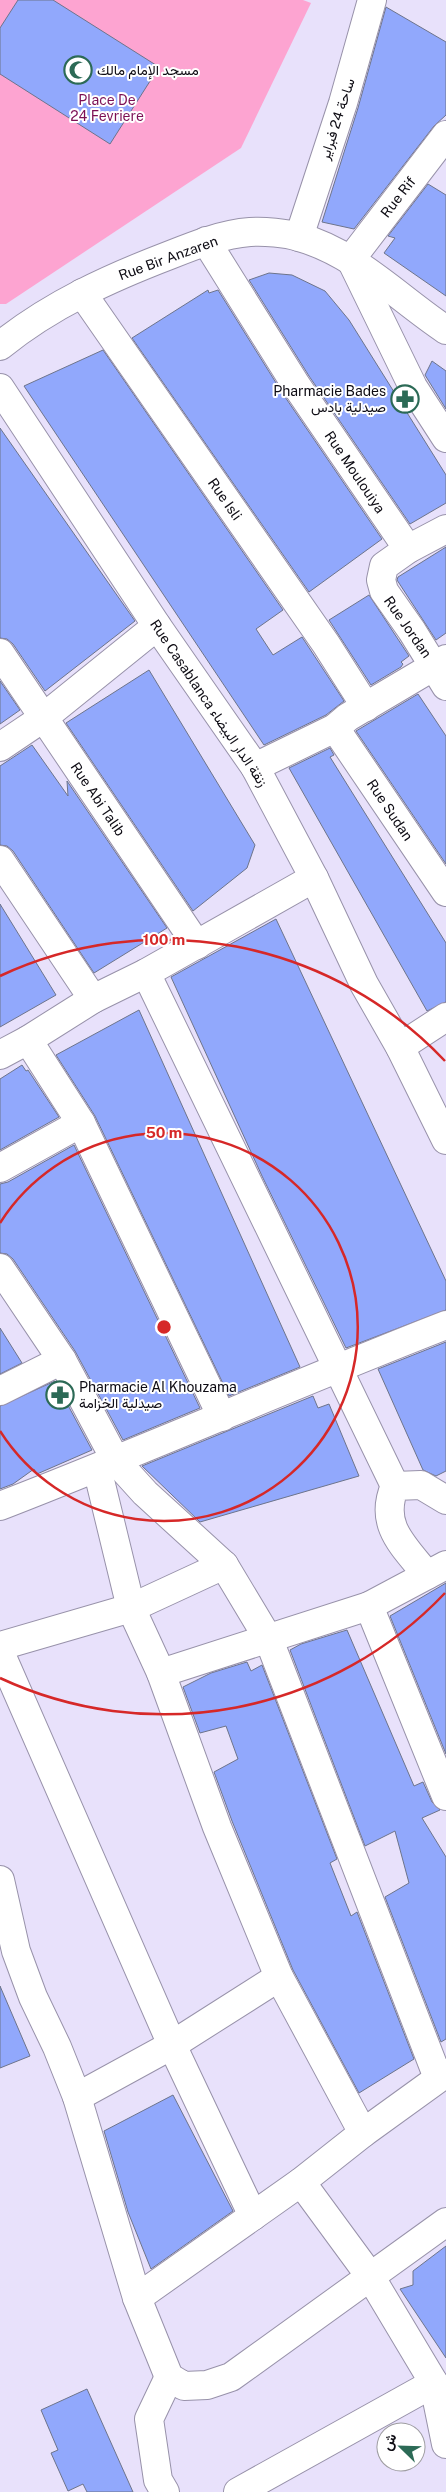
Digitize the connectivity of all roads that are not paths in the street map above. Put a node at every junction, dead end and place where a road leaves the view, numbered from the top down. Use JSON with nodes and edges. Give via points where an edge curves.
{"nodes":[{"id":1,"x":372,"y":0,"type":"edge"},
{"id":2,"x":442,"y":149,"type":"edge"},
{"id":3,"x":299,"y":237,"type":"junction"},
{"id":4,"x":206,"y":241,"type":"junction"},
{"id":5,"x":350,"y":259,"type":"junction"},
{"id":6,"x":82,"y":293,"type":"junction"},
{"id":7,"x":446,"y":330,"type":"edge"},
{"id":8,"x":0,"y":346,"type":"edge"},
{"id":9,"x":0,"y":388,"type":"edge"},
{"id":10,"x":446,"y":438,"type":"edge"},
{"id":11,"x":446,"y":529,"type":"edge"},
{"id":12,"x":408,"y":550,"type":"junction"},
{"id":13,"x":157,"y":626,"type":"junction"},
{"id":14,"x":0,"y":653,"type":"edge"},
{"id":15,"x":442,"y":670,"type":"edge"},
{"id":16,"x":366,"y":707,"type":"junction"},
{"id":17,"x":43,"y":718,"type":"junction"},
{"id":18,"x":334,"y":728,"type":"junction"},
{"id":19,"x":0,"y":747,"type":"edge"},
{"id":20,"x":255,"y":767,"type":"junction"},
{"id":21,"x":0,"y":860,"type":"edge"},
{"id":22,"x":314,"y":878,"type":"junction"},
{"id":23,"x":446,"y":892,"type":"edge"},
{"id":24,"x":197,"y":945,"type":"junction"},
{"id":25,"x":146,"y":973,"type":"junction"},
{"id":26,"x":92,"y":999,"type":"junction"},
{"id":27,"x":446,"y":1017,"type":"edge"},
{"id":28,"x":28,"y":1040,"type":"junction"},
{"id":29,"x":400,"y":1047,"type":"junction"},
{"id":30,"x":0,"y":1055,"type":"edge"},
{"id":31,"x":81,"y":1123,"type":"junction"},
{"id":32,"x":446,"y":1140,"type":"edge"},
{"id":33,"x":0,"y":1168,"type":"edge"},
{"id":34,"x":0,"y":1268,"type":"edge"},
{"id":35,"x":446,"y":1325,"type":"edge"},
{"id":36,"x":62,"y":1360,"type":"junction"},
{"id":37,"x":338,"y":1367,"type":"junction"},
{"id":38,"x":0,"y":1391,"type":"edge"},
{"id":39,"x":222,"y":1417,"type":"junction"},
{"id":40,"x":107,"y":1465,"type":"junction"},
{"id":41,"x":395,"y":1486,"type":"junction"},
{"id":42,"x":446,"y":1500,"type":"edge"},
{"id":43,"x":0,"y":1506,"type":"edge"},
{"id":44,"x":224,"y":1565,"type":"junction"},
{"id":45,"x":436,"y":1570,"type":"edge"},
{"id":46,"x":369,"y":1606,"type":"junction"},
{"id":47,"x":131,"y":1608,"type":"junction"},
{"id":48,"x":269,"y":1640,"type":"junction"},
{"id":49,"x":0,"y":1646,"type":"edge"},
{"id":50,"x":0,"y":1652,"type":"edge"},
{"id":51,"x":162,"y":1673,"type":"junction"},
{"id":52,"x":446,"y":1796,"type":"edge"},
{"id":53,"x":0,"y":1880,"type":"edge"},
{"id":54,"x":279,"y":1977,"type":"junction"},
{"id":55,"x":172,"y":2045,"type":"junction"},
{"id":56,"x":442,"y":2075,"type":"edge"},
{"id":57,"x":78,"y":2097,"type":"junction"},
{"id":58,"x":363,"y":2133,"type":"junction"},
{"id":59,"x":301,"y":2182,"type":"junction"},
{"id":60,"x":253,"y":2216,"type":"junction"},
{"id":61,"x":446,"y":2222,"type":"edge"},
{"id":62,"x":370,"y":2276,"type":"junction"},
{"id":63,"x":137,"y":2298,"type":"junction"},
{"id":64,"x":169,"y":2377,"type":"junction"},
{"id":65,"x":440,"y":2393,"type":"edge"},
{"id":66,"x":446,"y":2444,"type":"edge"},
{"id":67,"x":165,"y":2492,"type":"edge"},
{"id":68,"x":238,"y":2492,"type":"edge"}],
"edges":[{"from":1,"to":3,"type":"street","name":"ساحة 24 فبراير","via":[[343,103]]},
{"from":2,"to":5,"type":"street","name":"Rue Rif"},
{"from":3,"to":4,"type":"street","name":"Rue Bir Anzaren","via":[[250,232]]},
{"from":3,"to":5,"type":"street","name":"Rue Bir Anzaren"},
{"from":4,"to":6,"type":"street","name":"Rue Bir Anzaren"},
{"from":4,"to":12,"type":"street","name":"Rue Moulouiya","via":[[296,385]]},
{"from":5,"to":7,"type":"street","name":"Rue Bir Anzaren"},
{"from":5,"to":10,"type":"street","via":[[412,387]]},
{"from":6,"to":8,"type":"street","name":"Rue Bir Anzaren","via":[[26,325]]},
{"from":6,"to":16,"type":"street","name":"Rue Isli","via":[[326,644]]},
{"from":9,"to":13,"type":"street","name":"Rue Casablanca زنقة الدار البيضاء"},
{"from":11,"to":12,"type":"street"},
{"from":12,"to":15,"type":"street","name":"Rue Jordan","via":[[384,566],[381,580],[384,591]]},
{"from":13,"to":17,"type":"street"},
{"from":13,"to":20,"type":"street","name":"Rue Casablanca زنقة الدار البيضاء"},
{"from":14,"to":17,"type":"street","name":"Rue Abi Talib"},
{"from":15,"to":16,"type":"street"},
{"from":16,"to":18,"type":"street"},
{"from":17,"to":19,"type":"street"},
{"from":17,"to":24,"type":"street","name":"Rue Abi Talib"},
{"from":18,"to":20,"type":"street"},
{"from":18,"to":23,"type":"street","name":"Rue Sudan"},
{"from":20,"to":22,"type":"street","name":"Rue Casablanca زنقة الدار البيضاء"},
{"from":21,"to":26,"type":"street"},
{"from":22,"to":24,"type":"street"},
{"from":22,"to":29,"type":"street","name":"Rue Casablanca زنقة الدار البيضاء","via":[[364,984]]},
{"from":24,"to":25,"type":"street"},
{"from":25,"to":26,"type":"street"},
{"from":25,"to":37,"type":"street"},
{"from":26,"to":28,"type":"street"},
{"from":27,"to":29,"type":"street"},
{"from":28,"to":30,"type":"street"},
{"from":28,"to":31,"type":"street"},
{"from":29,"to":32,"type":"street","name":"Rue Casablanca زنقة الدار البيضاء"},
{"from":31,"to":33,"type":"street"},
{"from":31,"to":39,"type":"street"},
{"from":34,"to":36,"type":"street"},
{"from":35,"to":37,"type":"street"},
{"from":36,"to":38,"type":"street"},
{"from":36,"to":40,"type":"street"},
{"from":37,"to":39,"type":"street"},
{"from":37,"to":41,"type":"street"},
{"from":39,"to":40,"type":"street"},
{"from":40,"to":43,"type":"street"},
{"from":40,"to":44,"type":"street","via":[[145,1493]]},
{"from":40,"to":47,"type":"street"},
{"from":41,"to":42,"type":"street","via":[[421,1485]]},
{"from":41,"to":45,"type":"street","via":[[388,1502],[394,1534]]},
{"from":44,"to":47,"type":"street"},
{"from":44,"to":48,"type":"street"},
{"from":45,"to":46,"type":"street"},
{"from":46,"to":48,"type":"street"},
{"from":46,"to":52,"type":"street"},
{"from":47,"to":49,"type":"street"},
{"from":47,"to":51,"type":"street"},
{"from":48,"to":51,"type":"street"},
{"from":48,"to":56,"type":"street"},
{"from":50,"to":55,"type":"street"},
{"from":51,"to":54,"type":"street","via":[[217,1827]]},
{"from":53,"to":57,"type":"street","via":[[20,1961]]},
{"from":54,"to":55,"type":"street"},
{"from":54,"to":58,"type":"street"},
{"from":55,"to":57,"type":"street"},
{"from":55,"to":60,"type":"street"},
{"from":56,"to":58,"type":"street"},
{"from":57,"to":63,"type":"street"},
{"from":58,"to":59,"type":"street"},
{"from":59,"to":60,"type":"street"},
{"from":59,"to":62,"type":"street"},
{"from":60,"to":63,"type":"street"},
{"from":61,"to":62,"type":"street"},
{"from":62,"to":64,"type":"street","via":[[231,2377],[207,2385],[184,2386]]},
{"from":62,"to":65,"type":"street"},
{"from":63,"to":64,"type":"street"},
{"from":64,"to":67,"type":"street","via":[[149,2419],[158,2480]]},
{"from":65,"to":66,"type":"street"},
{"from":65,"to":68,"type":"street"}]}
